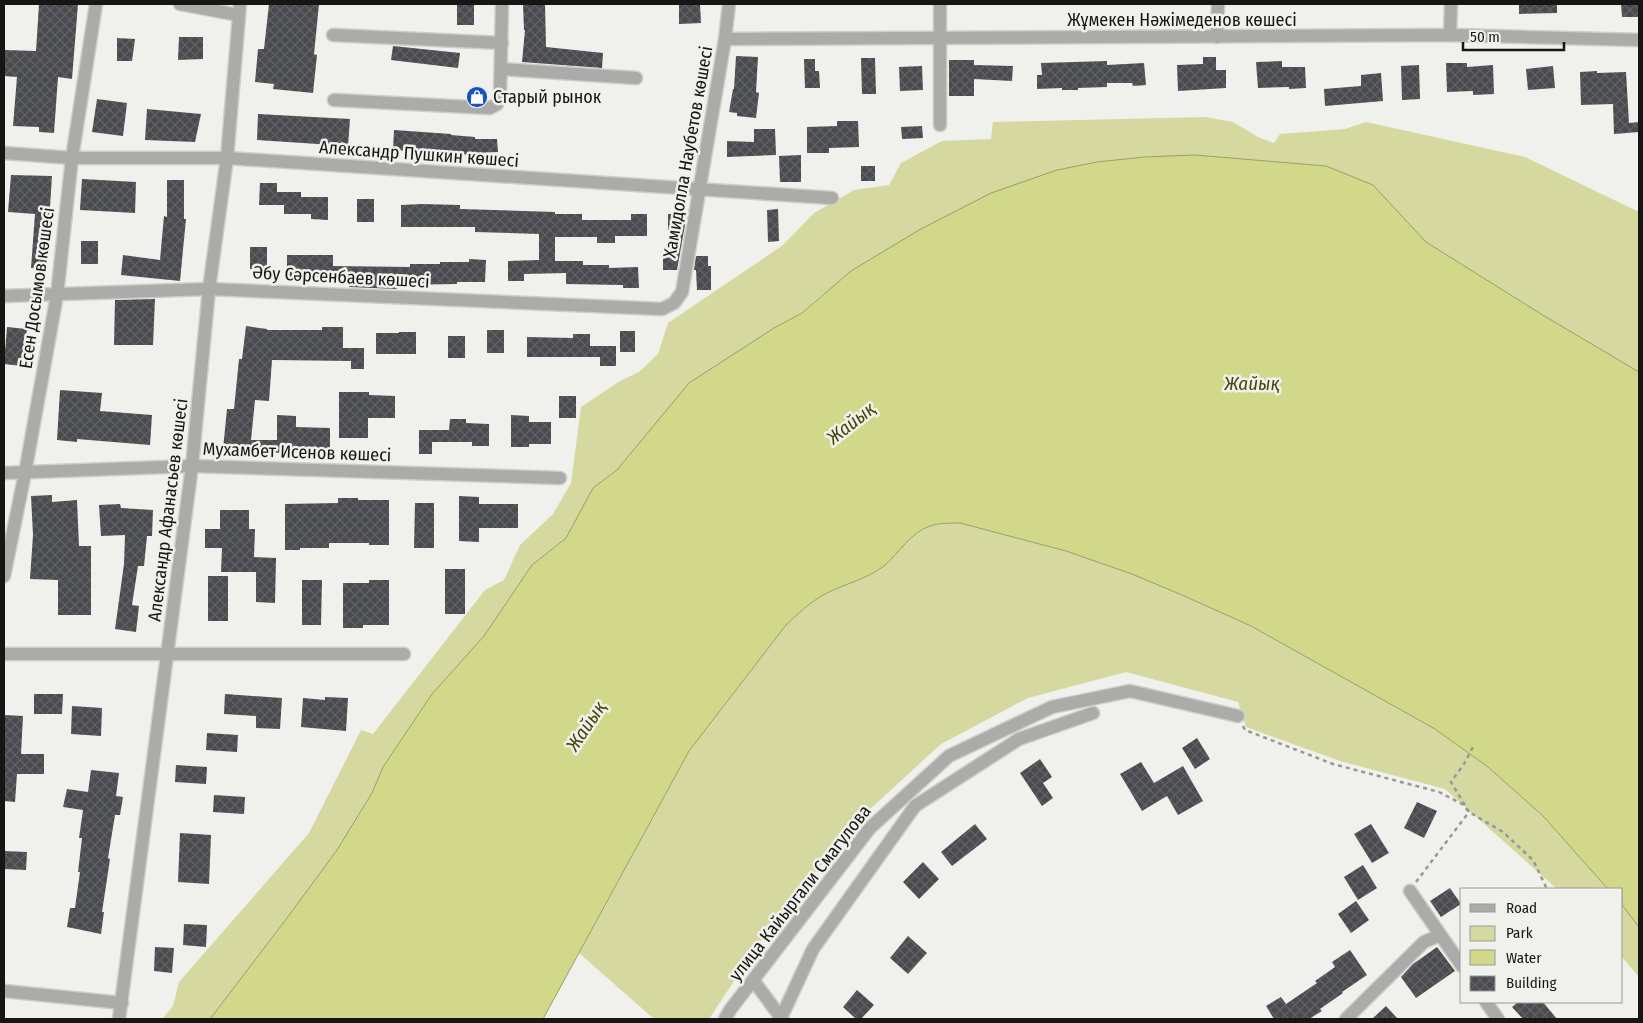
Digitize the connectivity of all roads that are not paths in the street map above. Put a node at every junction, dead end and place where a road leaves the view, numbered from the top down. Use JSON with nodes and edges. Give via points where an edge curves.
{"nodes":[{"id":1,"x":96,"y":4,"type":"edge"},
{"id":2,"x":180,"y":4,"type":"edge"},
{"id":3,"x":502,"y":4,"type":"edge"},
{"id":4,"x":728,"y":4,"type":"edge"},
{"id":5,"x":940,"y":4,"type":"edge"},
{"id":6,"x":1218,"y":4,"type":"edge"},
{"id":7,"x":1451,"y":4,"type":"edge"},
{"id":8,"x":239,"y":10,"type":"edge"},
{"id":9,"x":332,"y":35,"type":"dead end"},
{"id":10,"x":1450,"y":35,"type":"junction"},
{"id":11,"x":1217,"y":37,"type":"junction"},
{"id":12,"x":941,"y":38,"type":"junction"},
{"id":13,"x":725,"y":39,"type":"junction"},
{"id":14,"x":1639,"y":40,"type":"edge"},
{"id":15,"x":502,"y":44,"type":"junction"},
{"id":16,"x":501,"y":69,"type":"junction"},
{"id":17,"x":636,"y":78,"type":"dead end"},
{"id":18,"x":334,"y":100,"type":"dead end"},
{"id":19,"x":940,"y":125,"type":"dead end"},
{"id":20,"x":4,"y":152,"type":"edge"},
{"id":21,"x":72,"y":158,"type":"junction"},
{"id":22,"x":227,"y":158,"type":"junction"},
{"id":23,"x":700,"y":190,"type":"junction"},
{"id":24,"x":832,"y":198,"type":"dead end"},
{"id":25,"x":209,"y":289,"type":"junction"},
{"id":26,"x":57,"y":295,"type":"junction"},
{"id":27,"x":4,"y":296,"type":"edge"},
{"id":28,"x":674,"y":303,"type":"joint"},
{"id":29,"x":192,"y":466,"type":"junction"},
{"id":30,"x":4,"y":472,"type":"edge"},
{"id":31,"x":25,"y":473,"type":"junction"},
{"id":32,"x":560,"y":478,"type":"dead end"},
{"id":33,"x":4,"y":576,"type":"edge"},
{"id":34,"x":168,"y":653,"type":"junction"},
{"id":35,"x":4,"y":654,"type":"edge"},
{"id":36,"x":404,"y":654,"type":"dead end"},
{"id":37,"x":1093,"y":712,"type":"dead end"},
{"id":38,"x":1238,"y":716,"type":"road end"},
{"id":39,"x":1410,"y":892,"type":"road end"},
{"id":40,"x":1440,"y":935,"type":"junction"},
{"id":41,"x":1460,"y":963,"type":"edge"},
{"id":42,"x":753,"y":980,"type":"junction"},
{"id":43,"x":4,"y":991,"type":"edge"},
{"id":44,"x":122,"y":1003,"type":"junction"},
{"id":45,"x":1487,"y":1003,"type":"edge"},
{"id":46,"x":119,"y":1019,"type":"edge"},
{"id":47,"x":725,"y":1019,"type":"edge"},
{"id":48,"x":781,"y":1019,"type":"edge"},
{"id":49,"x":1346,"y":1019,"type":"edge"},
{"id":50,"x":1498,"y":1019,"type":"edge"}],
"edges":[{"from":1,"to":21,"type":"street","name":"Есен Досымов көшесі"},
{"from":2,"to":8,"type":"street"},
{"from":3,"to":15,"type":"street"},
{"from":4,"to":13,"type":"street","name":"Хамидолла Наубетов көшесі"},
{"from":5,"to":12,"type":"street"},
{"from":6,"to":11,"type":"street"},
{"from":7,"to":10,"type":"street"},
{"from":8,"to":22,"type":"street","name":"Александр Афанасьев көшесі"},
{"from":9,"to":15,"type":"street"},
{"from":10,"to":11,"type":"street","name":"Жұмекен Нәжімеденов көшесі"},
{"from":10,"to":14,"type":"street","name":"Жұмекен Нәжімеденов көшесі"},
{"from":11,"to":12,"type":"street","name":"Жұмекен Нәжімеденов көшесі"},
{"from":12,"to":13,"type":"street","name":"Жұмекен Нәжімеденов көшесі"},
{"from":12,"to":19,"type":"street"},
{"from":13,"to":23,"type":"street","name":"Хамидолла Наубетов көшесі"},
{"from":15,"to":16,"type":"street"},
{"from":16,"to":17,"type":"street"},
{"from":16,"to":18,"type":"street","via":[[500,97],[490,108]]},
{"from":20,"to":21,"type":"street","name":"Александр Пушкин көшесі"},
{"from":21,"to":22,"type":"street","name":"Александр Пушкин көшесі"},
{"from":21,"to":26,"type":"street","name":"Есен Досымов көшесі"},
{"from":22,"to":23,"type":"street","name":"Александр Пушкин көшесі"},
{"from":22,"to":25,"type":"street","name":"Александр Афанасьев көшесі"},
{"from":23,"to":24,"type":"street","name":"Александр Пушкин көшесі"},
{"from":23,"to":28,"type":"street","name":"Хамидолла Наубетов көшесі","via":[[682,292]]},
{"from":25,"to":26,"type":"street","name":"Әбу Сәрсенбаев көшесі"},
{"from":25,"to":28,"type":"street","name":"Әбу Сәрсенбаев көшесі","via":[[662,309]]},
{"from":25,"to":29,"type":"street","name":"Александр Афанасьев көшесі"},
{"from":26,"to":27,"type":"street","name":"Әбу Сәрсенбаев көшесі"},
{"from":26,"to":31,"type":"street","name":"Есен Досымов көшесі"},
{"from":29,"to":31,"type":"street","name":"Мухамбет Исенов көшесі"},
{"from":29,"to":32,"type":"street","name":"Мухамбет Исенов көшесі"},
{"from":29,"to":34,"type":"street","name":"Александр Афанасьев көшесі"},
{"from":30,"to":31,"type":"street","name":"Мухамбет Исенов көшесі"},
{"from":31,"to":33,"type":"street","name":"Есен Досымов көшесі"},
{"from":34,"to":35,"type":"street"},
{"from":34,"to":36,"type":"street"},
{"from":34,"to":44,"type":"street","name":"Александр Афанасьев көшесі"},
{"from":37,"to":48,"type":"street","via":[[1019,739],[915,806],[813,949]]},
{"from":38,"to":42,"type":"street","name":"улица Кайыргали Смагулова","via":[[1130,691],[1052,707],[949,756],[870,828]]},
{"from":39,"to":40,"type":"street"},
{"from":40,"to":41,"type":"street"},
{"from":40,"to":49,"type":"street","via":[[1424,942]]},
{"from":42,"to":47,"type":"street","name":"улица Кайыргали Смагулова"},
{"from":42,"to":48,"type":"street"},
{"from":43,"to":44,"type":"street"},
{"from":44,"to":46,"type":"street","name":"Александр Афанасьев көшесі"},
{"from":45,"to":50,"type":"street"}]}
